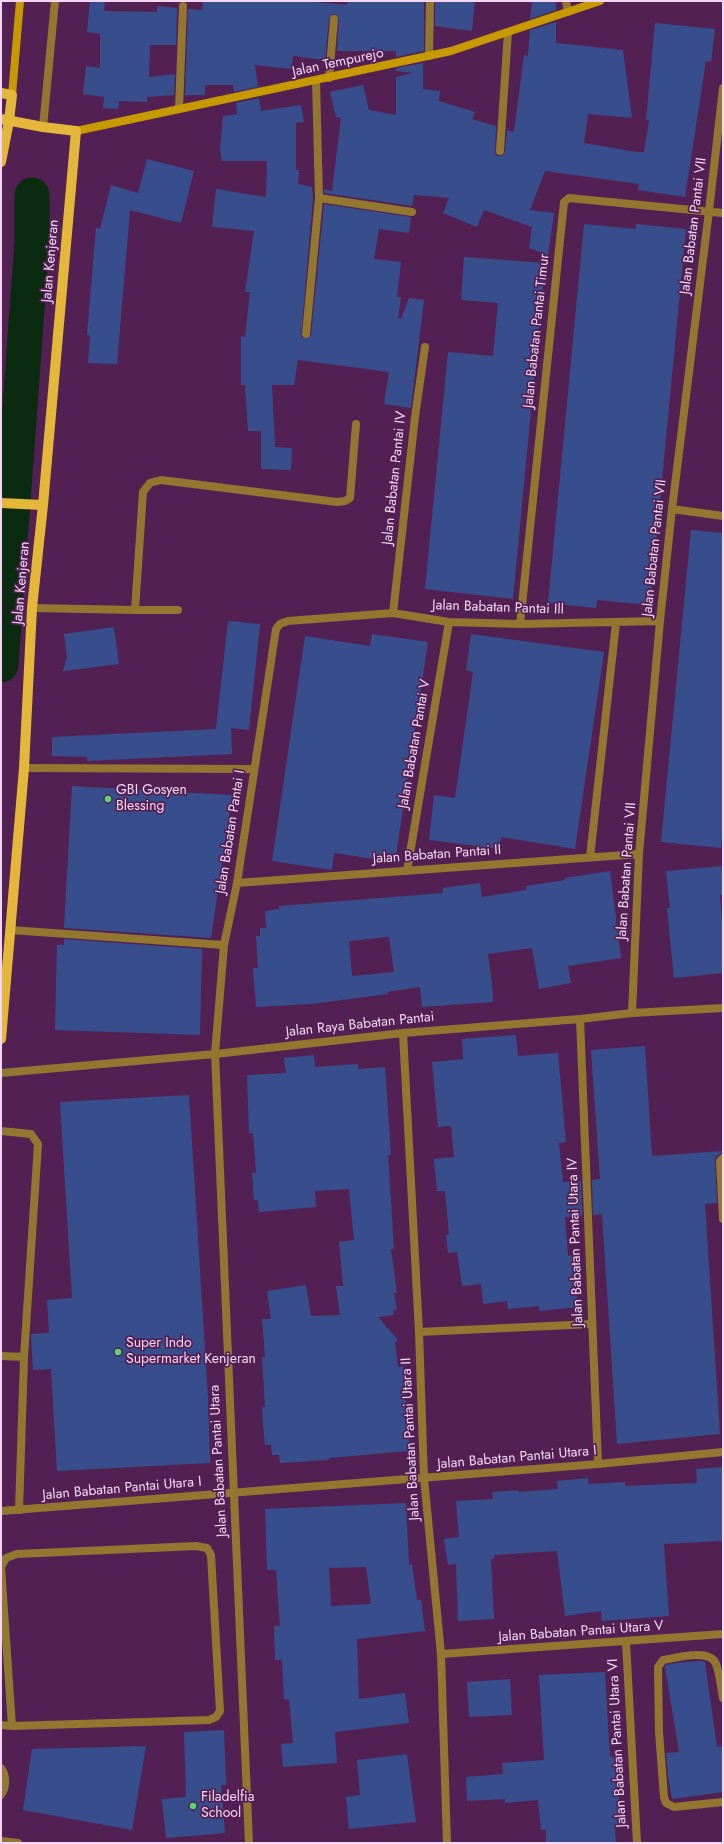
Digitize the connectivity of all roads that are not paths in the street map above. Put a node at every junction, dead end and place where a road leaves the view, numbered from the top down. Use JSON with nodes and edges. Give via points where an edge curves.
{"nodes":[{"id":1,"x":20,"y":1,"type":"edge"},
{"id":2,"x":55,"y":1,"type":"edge"},
{"id":3,"x":430,"y":1,"type":"edge"},
{"id":4,"x":566,"y":1,"type":"edge"},
{"id":5,"x":600,"y":1,"type":"edge"},
{"id":6,"x":183,"y":6,"type":"dead end"},
{"id":7,"x":568,"y":12,"type":"junction"},
{"id":8,"x":334,"y":19,"type":"dead end"},
{"id":9,"x":508,"y":32,"type":"junction"},
{"id":10,"x":429,"y":56,"type":"junction"},
{"id":11,"x":329,"y":78,"type":"junction"},
{"id":12,"x":316,"y":81,"type":"junction"},
{"id":13,"x":723,"y":88,"type":"edge"},
{"id":14,"x":1,"y":92,"type":"edge"},
{"id":15,"x":12,"y":95,"type":"junction"},
{"id":16,"x":179,"y":109,"type":"junction"},
{"id":17,"x":5,"y":120,"type":"edge"},
{"id":18,"x":43,"y":127,"type":"junction"},
{"id":19,"x":76,"y":131,"type":"junction"},
{"id":20,"x":500,"y":151,"type":"dead end"},
{"id":21,"x":1,"y":162,"type":"edge"},
{"id":22,"x":319,"y":198,"type":"junction"},
{"id":23,"x":709,"y":211,"type":"junction"},
{"id":24,"x":412,"y":212,"type":"dead end"},
{"id":25,"x":723,"y":213,"type":"edge"},
{"id":26,"x":306,"y":334,"type":"dead end"},
{"id":27,"x":425,"y":347,"type":"dead end"},
{"id":28,"x":356,"y":424,"type":"dead end"},
{"id":29,"x":1,"y":503,"type":"edge"},
{"id":30,"x":40,"y":505,"type":"junction"},
{"id":31,"x":672,"y":509,"type":"junction"},
{"id":32,"x":723,"y":516,"type":"edge"},
{"id":33,"x":32,"y":608,"type":"junction"},
{"id":34,"x":135,"y":610,"type":"junction"},
{"id":35,"x":178,"y":610,"type":"dead end"},
{"id":36,"x":394,"y":613,"type":"junction"},
{"id":37,"x":288,"y":621,"type":"joint"},
{"id":38,"x":449,"y":622,"type":"junction"},
{"id":39,"x":660,"y":622,"type":"junction"},
{"id":40,"x":616,"y":623,"type":"junction"},
{"id":41,"x":520,"y":624,"type":"junction"},
{"id":42,"x":24,"y":768,"type":"junction"},
{"id":43,"x":254,"y":769,"type":"junction"},
{"id":44,"x":639,"y":854,"type":"junction"},
{"id":45,"x":590,"y":857,"type":"junction"},
{"id":46,"x":407,"y":870,"type":"junction"},
{"id":47,"x":237,"y":883,"type":"junction"},
{"id":48,"x":10,"y":930,"type":"junction"},
{"id":49,"x":224,"y":945,"type":"junction"},
{"id":50,"x":723,"y":1008,"type":"edge"},
{"id":51,"x":632,"y":1013,"type":"junction"},
{"id":52,"x":580,"y":1019,"type":"junction"},
{"id":53,"x":403,"y":1033,"type":"junction"},
{"id":54,"x":1,"y":1039,"type":"edge"},
{"id":55,"x":214,"y":1054,"type":"junction"},
{"id":56,"x":1,"y":1073,"type":"edge"},
{"id":57,"x":1,"y":1131,"type":"edge"},
{"id":58,"x":723,"y":1158,"type":"edge"},
{"id":59,"x":723,"y":1219,"type":"edge"},
{"id":60,"x":592,"y":1324,"type":"junction"},
{"id":61,"x":419,"y":1332,"type":"junction"},
{"id":62,"x":1,"y":1356,"type":"edge"},
{"id":63,"x":24,"y":1357,"type":"junction"},
{"id":64,"x":723,"y":1452,"type":"edge"},
{"id":65,"x":598,"y":1464,"type":"junction"},
{"id":66,"x":424,"y":1478,"type":"junction"},
{"id":67,"x":234,"y":1493,"type":"junction"},
{"id":68,"x":19,"y":1510,"type":"junction"},
{"id":69,"x":1,"y":1511,"type":"edge"},
{"id":70,"x":1,"y":1567,"type":"edge"},
{"id":71,"x":723,"y":1634,"type":"edge"},
{"id":72,"x":626,"y":1642,"type":"junction"},
{"id":73,"x":441,"y":1654,"type":"junction"},
{"id":74,"x":723,"y":1698,"type":"edge"},
{"id":75,"x":1,"y":1725,"type":"edge"},
{"id":76,"x":12,"y":1726,"type":"junction"},
{"id":77,"x":1,"y":1768,"type":"edge"},
{"id":78,"x":1,"y":1795,"type":"edge"},
{"id":79,"x":723,"y":1802,"type":"edge"},
{"id":80,"x":1,"y":1841,"type":"edge"},
{"id":81,"x":18,"y":1843,"type":"edge"},
{"id":82,"x":249,"y":1843,"type":"edge"},
{"id":83,"x":447,"y":1843,"type":"edge"},
{"id":84,"x":637,"y":1843,"type":"edge"}],
"edges":[{"from":1,"to":15,"type":"main road"},
{"from":2,"to":18,"type":"street"},
{"from":3,"to":10,"type":"street"},
{"from":4,"to":7,"type":"street"},
{"from":5,"to":7,"type":"main road","name":"Jalan Tempurejo"},
{"from":6,"to":16,"type":"street"},
{"from":7,"to":9,"type":"main road","name":"Jalan Tempurejo"},
{"from":8,"to":11,"type":"street"},
{"from":9,"to":10,"type":"main road","name":"Jalan Tempurejo"},
{"from":9,"to":20,"type":"street"},
{"from":10,"to":11,"type":"main road","name":"Jalan Tempurejo"},
{"from":11,"to":12,"type":"main road","name":"Jalan Tempurejo"},
{"from":12,"to":16,"type":"main road","name":"Jalan Tempurejo"},
{"from":12,"to":22,"type":"street"},
{"from":13,"to":23,"type":"street","name":"Jalan Babatan Pantai VII"},
{"from":14,"to":15,"type":"main road"},
{"from":15,"to":17,"type":"main road"},
{"from":16,"to":19,"type":"main road","name":"Jalan Tempurejo"},
{"from":17,"to":18,"type":"main road"},
{"from":17,"to":21,"type":"main road"},
{"from":18,"to":19,"type":"main road"},
{"from":19,"to":30,"type":"main road","name":"Jalan Kenjeran"},
{"from":22,"to":24,"type":"street"},
{"from":22,"to":26,"type":"street"},
{"from":23,"to":25,"type":"street","name":"Jalan Babatan Pantai Timur"},
{"from":23,"to":31,"type":"street","name":"Jalan Babatan Pantai VII"},
{"from":23,"to":41,"type":"street","name":"Jalan Babatan Pantai Timur","via":[[569,198],[564,202]]},
{"from":27,"to":36,"type":"street","name":"Jalan Babatan Pantai IV"},
{"from":28,"to":34,"type":"street","via":[[350,498],[345,502],[161,480],[150,483],[143,492]]},
{"from":29,"to":30,"type":"main road"},
{"from":30,"to":33,"type":"main road","name":"Jalan Kenjeran"},
{"from":31,"to":32,"type":"street"},
{"from":31,"to":39,"type":"street","name":"Jalan Babatan Pantai VII"},
{"from":33,"to":34,"type":"street"},
{"from":33,"to":42,"type":"main road","name":"Jalan Kenjeran"},
{"from":34,"to":35,"type":"street"},
{"from":36,"to":37,"type":"street","name":"Jalan Babatan Pantai Ill"},
{"from":36,"to":38,"type":"street","name":"Jalan Babatan Pantai Ill"},
{"from":37,"to":43,"type":"street","name":"Jalan Babatan Pantai I","via":[[276,628]]},
{"from":38,"to":41,"type":"street","name":"Jalan Babatan Pantai Ill"},
{"from":38,"to":46,"type":"street","name":"Jalan Babatan Pantai V"},
{"from":39,"to":40,"type":"street","name":"Jalan Babatan Pantai Ill"},
{"from":39,"to":44,"type":"street","name":"Jalan Babatan Pantai VII"},
{"from":40,"to":41,"type":"street","name":"Jalan Babatan Pantai Ill"},
{"from":40,"to":45,"type":"street"},
{"from":42,"to":43,"type":"street"},
{"from":42,"to":48,"type":"main road","name":"Jalan Kenjeran"},
{"from":43,"to":47,"type":"street","name":"Jalan Babatan Pantai I"},
{"from":44,"to":45,"type":"street","name":"Jalan Babatan Pantai II"},
{"from":44,"to":51,"type":"street","name":"Jalan Babatan Pantai VII"},
{"from":45,"to":46,"type":"street","name":"Jalan Babatan Pantai II"},
{"from":46,"to":47,"type":"street","name":"Jalan Babatan Pantai II"},
{"from":47,"to":49,"type":"street","name":"Jalan Babatan Pantai I"},
{"from":48,"to":49,"type":"street"},
{"from":48,"to":54,"type":"main road","name":"Jalan Kenjeran"},
{"from":49,"to":55,"type":"street","name":"Jalan Babatan Pantai I"},
{"from":50,"to":51,"type":"street","name":"Jalan Raya Babatan Pantai"},
{"from":51,"to":52,"type":"street","name":"Jalan Raya Babatan Pantai"},
{"from":52,"to":53,"type":"street","name":"Jalan Raya Babatan Pantai"},
{"from":52,"to":60,"type":"street","name":"Jalan Babatan Pantai Utara IV"},
{"from":53,"to":55,"type":"street","name":"Jalan Raya Babatan Pantai"},
{"from":53,"to":61,"type":"street","name":"Jalan Babatan Pantai Utara II"},
{"from":55,"to":56,"type":"street","name":"Jalan Raya Babatan Pantai"},
{"from":55,"to":67,"type":"street","name":"Jalan Babatan Pantai Utara"},
{"from":57,"to":63,"type":"street","via":[[31,1134],[38,1144]]},
{"from":58,"to":59,"type":"street","via":[[720,1161]]},
{"from":60,"to":61,"type":"street"},
{"from":60,"to":65,"type":"street","name":"Jalan Babatan Pantai Utara IV"},
{"from":61,"to":66,"type":"street","name":"Jalan Babatan Pantai Utara II"},
{"from":62,"to":63,"type":"street"},
{"from":63,"to":68,"type":"street"},
{"from":64,"to":65,"type":"street","name":"Jalan Babatan Pantai Utara I"},
{"from":65,"to":66,"type":"street","name":"Jalan Babatan Pantai Utara I"},
{"from":66,"to":67,"type":"street","name":"Jalan Babatan Pantai Utara I"},
{"from":66,"to":73,"type":"street","name":"Jalan Babatan Pantai Utara II"},
{"from":67,"to":68,"type":"street","name":"Jalan Babatan Pantai Utara I"},
{"from":67,"to":82,"type":"street","name":"Jalan Babatan Pantai Utara"},
{"from":68,"to":69,"type":"street","name":"Jalan Babatan Pantai Utara I"},
{"from":70,"to":76,"type":"street"},
{"from":70,"to":76,"type":"street","via":[[6,1558],[17,1554],[196,1546],[208,1548],[211,1555],[220,1711],[216,1717],[209,1720]]},
{"from":71,"to":72,"type":"street","name":"Jalan Babatan Pantai Utara V"},
{"from":72,"to":73,"type":"street","name":"Jalan Babatan Pantai Utara V"},
{"from":72,"to":84,"type":"street","name":"Jalan Babatan Pantai Utara VI"},
{"from":73,"to":83,"type":"street","name":"Jalan Babatan Pantai Utara II"},
{"from":74,"to":79,"type":"street","via":[[715,1663],[707,1656],[663,1660],[658,1667],[659,1732],[666,1803],[674,1807]]},
{"from":75,"to":76,"type":"street"},
{"from":77,"to":78,"type":"street","via":[[4,1772],[5,1789]]},
{"from":80,"to":81,"type":"street"}]}
